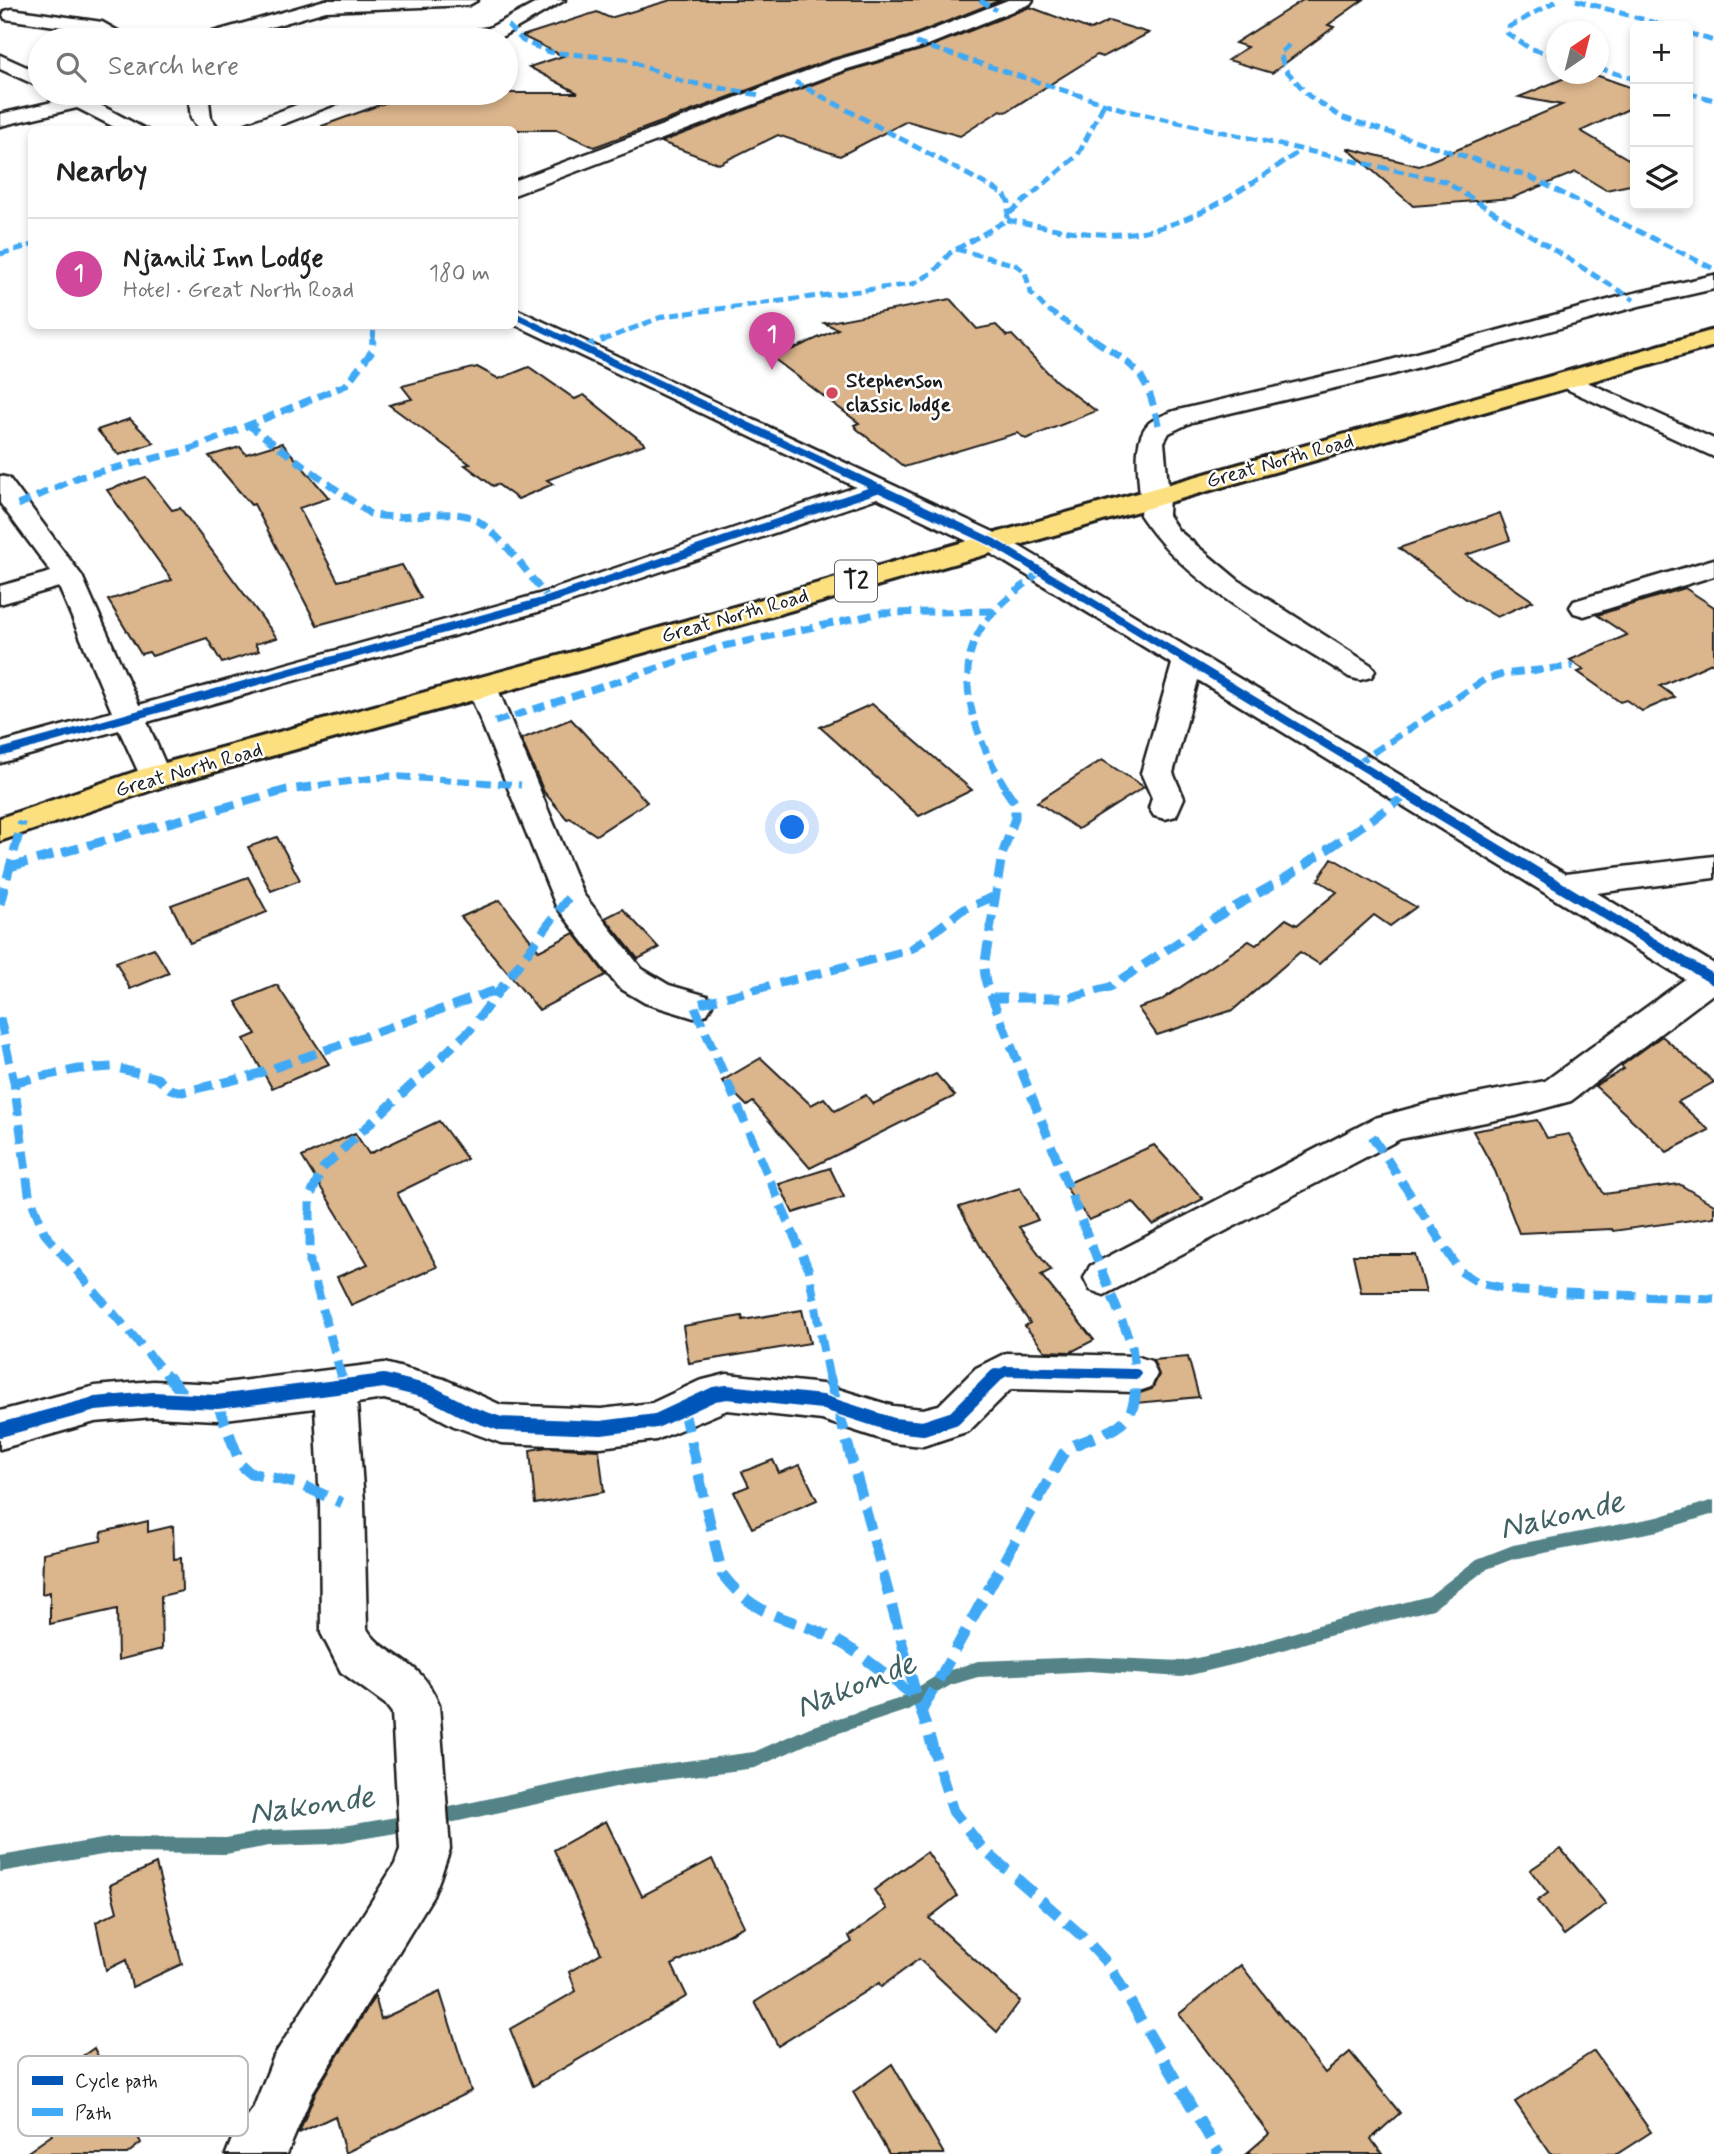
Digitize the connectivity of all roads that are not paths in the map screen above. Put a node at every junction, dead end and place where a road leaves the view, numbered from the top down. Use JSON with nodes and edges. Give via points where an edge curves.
{"nodes":[{"id":1,"x":40,"y":0,"type":"edge"},
{"id":2,"x":469,"y":0,"type":"edge"},
{"id":3,"x":556,"y":0,"type":"edge"},
{"id":4,"x":1024,"y":0,"type":"edge"},
{"id":5,"x":6,"y":18,"type":"edge"},
{"id":6,"x":257,"y":26,"type":"junction"},
{"id":7,"x":99,"y":28,"type":"edge"},
{"id":8,"x":250,"y":28,"type":"edge"},
{"id":9,"x":254,"y":28,"type":"edge"},
{"id":10,"x":504,"y":28,"type":"edge"},
{"id":11,"x":0,"y":61,"type":"edge"},
{"id":12,"x":28,"y":72,"type":"edge"},
{"id":13,"x":47,"y":105,"type":"edge"},
{"id":14,"x":88,"y":105,"type":"edge"},
{"id":15,"x":199,"y":105,"type":"edge"},
{"id":16,"x":314,"y":105,"type":"edge"},
{"id":17,"x":0,"y":120,"type":"edge"},
{"id":18,"x":129,"y":126,"type":"edge"},
{"id":19,"x":207,"y":126,"type":"edge"},
{"id":20,"x":259,"y":126,"type":"edge"},
{"id":21,"x":518,"y":187,"type":"edge"},
{"id":22,"x":1714,"y":282,"type":"edge"},
{"id":23,"x":518,"y":317,"type":"edge"},
{"id":24,"x":1714,"y":338,"type":"edge"},
{"id":25,"x":1567,"y":380,"type":"junction"},
{"id":26,"x":1714,"y":449,"type":"edge"},
{"id":27,"x":0,"y":484,"type":"edge"},
{"id":28,"x":880,"y":488,"type":"junction"},
{"id":29,"x":1156,"y":496,"type":"junction"},
{"id":30,"x":992,"y":542,"type":"junction"},
{"id":31,"x":1714,"y":568,"type":"edge"},
{"id":32,"x":68,"y":576,"type":"junction"},
{"id":33,"x":0,"y":595,"type":"edge"},
{"id":34,"x":1584,"y":607,"type":"dead end"},
{"id":35,"x":1188,"y":662,"type":"junction"},
{"id":36,"x":1360,"y":671,"type":"dead end"},
{"id":37,"x":482,"y":687,"type":"junction"},
{"id":38,"x":130,"y":717,"type":"junction"},
{"id":39,"x":0,"y":753,"type":"edge"},
{"id":40,"x":155,"y":777,"type":"junction"},
{"id":41,"x":1165,"y":808,"type":"dead end"},
{"id":42,"x":0,"y":830,"type":"edge"},
{"id":43,"x":1714,"y":867,"type":"edge"},
{"id":44,"x":1556,"y":887,"type":"junction"},
{"id":45,"x":1712,"y":979,"type":"edge"},
{"id":46,"x":694,"y":1005,"type":"dead end"},
{"id":47,"x":1104,"y":1278,"type":"dead end"},
{"id":48,"x":1136,"y":1374,"type":"dead end"},
{"id":49,"x":335,"y":1388,"type":"junction"},
{"id":50,"x":0,"y":1430,"type":"edge"},
{"id":51,"x":254,"y":2154,"type":"edge"}],
"edges":[{"from":1,"to":5,"type":"street"},
{"from":2,"to":6,"type":"street","via":[[337,5]]},
{"from":3,"to":10,"type":"street"},
{"from":4,"to":21,"type":"street"},
{"from":5,"to":7,"type":"street"},
{"from":6,"to":8,"type":"street"},
{"from":6,"to":9,"type":"street"},
{"from":11,"to":12,"type":"street"},
{"from":13,"to":17,"type":"street"},
{"from":14,"to":18,"type":"street"},
{"from":15,"to":19,"type":"street"},
{"from":16,"to":20,"type":"street"},
{"from":22,"to":29,"type":"street","via":[[1385,369],[1184,416],[1160,428],[1151,442]]},
{"from":23,"to":28,"type":"street"},
{"from":24,"to":25,"type":"highway","name":"Great North Road","number":"T2"},
{"from":25,"to":26,"type":"street"},
{"from":25,"to":29,"type":"highway","name":"Great North Road","number":"T2"},
{"from":27,"to":32,"type":"street"},
{"from":28,"to":30,"type":"street"},
{"from":28,"to":38,"type":"street","via":[[549,600]]},
{"from":29,"to":30,"type":"highway","name":"Great North Road","number":"T2"},
{"from":29,"to":36,"type":"street","via":[[1154,515],[1168,536],[1228,586]]},
{"from":30,"to":35,"type":"street"},
{"from":30,"to":37,"type":"highway","name":"Great North Road","number":"T2"},
{"from":31,"to":34,"type":"street"},
{"from":32,"to":33,"type":"street"},
{"from":32,"to":38,"type":"street"},
{"from":35,"to":41,"type":"street","via":[[1157,773],[1168,799]]},
{"from":35,"to":44,"type":"street"},
{"from":37,"to":40,"type":"highway","name":"Great North Road","number":"T2"},
{"from":37,"to":46,"type":"street","via":[[568,898],[630,978],[657,994]]},
{"from":38,"to":39,"type":"street"},
{"from":38,"to":40,"type":"street"},
{"from":40,"to":42,"type":"highway","name":"Great North Road","number":"T2"},
{"from":43,"to":44,"type":"street"},
{"from":44,"to":45,"type":"street"},
{"from":45,"to":47,"type":"street","via":[[1558,1091],[1388,1128]]},
{"from":48,"to":49,"type":"street","via":[[1006,1371],[990,1380],[955,1418],[902,1427],[834,1405],[727,1392],[656,1421],[631,1426],[501,1424],[403,1384],[384,1381]]},
{"from":49,"to":50,"type":"street","via":[[217,1402],[153,1399],[95,1404]]},
{"from":49,"to":51,"type":"street","via":[[344,1633],[357,1656],[402,1688],[415,1705],[425,1849],[415,1878],[293,2075],[274,2126]]}]}
